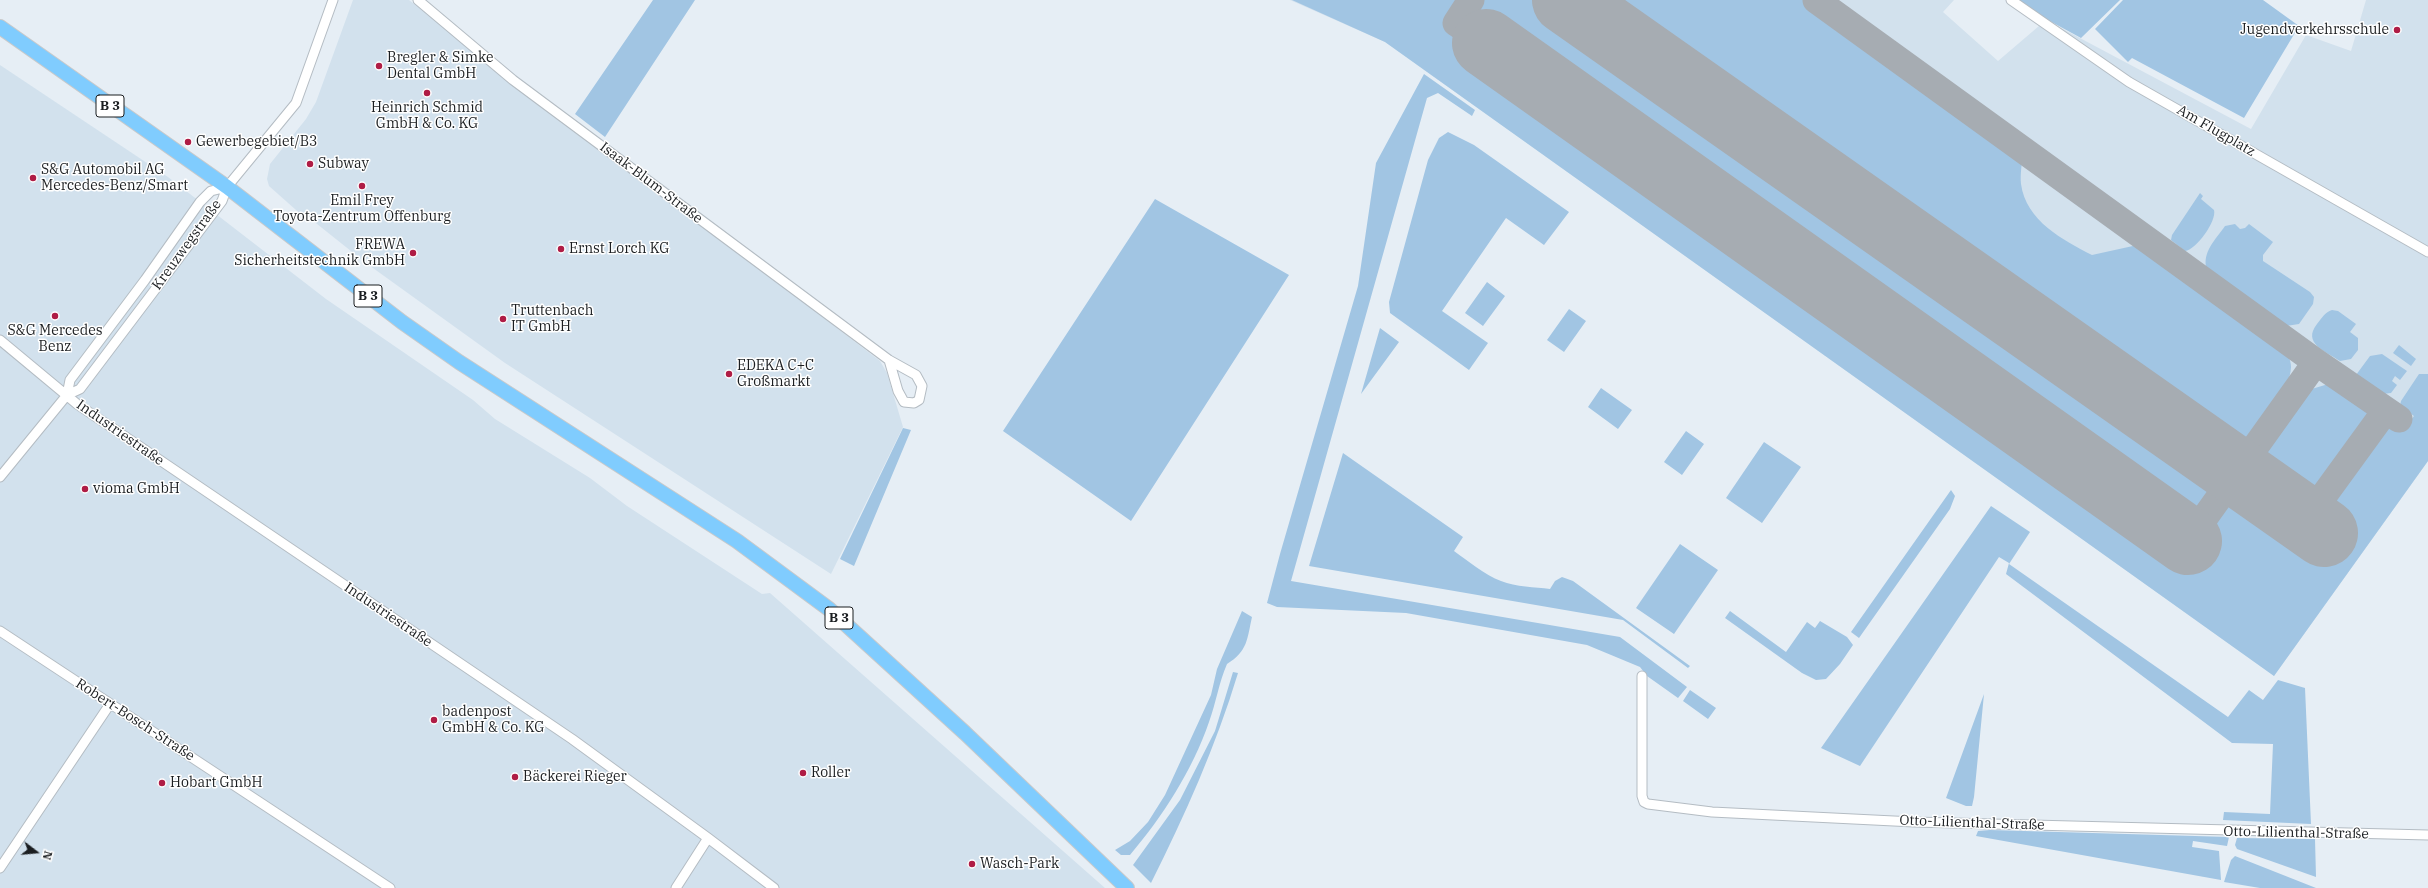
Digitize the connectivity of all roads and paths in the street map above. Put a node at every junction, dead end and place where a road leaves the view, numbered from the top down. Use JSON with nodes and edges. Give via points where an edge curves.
{"nodes":[{"id":1,"x":333,"y":0,"type":"edge"},
{"id":2,"x":418,"y":0,"type":"edge"},
{"id":3,"x":2012,"y":0,"type":"edge"},
{"id":4,"x":0,"y":27,"type":"edge"},
{"id":5,"x":227,"y":187,"type":"junction"},
{"id":6,"x":2428,"y":252,"type":"edge"},
{"id":7,"x":0,"y":340,"type":"edge"},
{"id":8,"x":889,"y":360,"type":"junction"},
{"id":9,"x":67,"y":394,"type":"junction"},
{"id":10,"x":0,"y":477,"type":"edge"},
{"id":11,"x":0,"y":630,"type":"edge"},
{"id":12,"x":1642,"y":676,"type":"dead end"},
{"id":13,"x":110,"y":704,"type":"junction"},
{"id":14,"x":2428,"y":835,"type":"edge"},
{"id":15,"x":708,"y":838,"type":"junction"},
{"id":16,"x":0,"y":868,"type":"edge"},
{"id":17,"x":390,"y":888,"type":"edge"},
{"id":18,"x":676,"y":888,"type":"edge"},
{"id":19,"x":774,"y":888,"type":"edge"},
{"id":20,"x":1127,"y":888,"type":"edge"}],
"edges":[{"from":1,"to":5,"type":"street","via":[[296,103]]},
{"from":2,"to":8,"type":"street","name":"Isaak-Blum-Straße","via":[[514,80]]},
{"from":3,"to":6,"type":"street","name":"Am Flugplatz","via":[[2130,82]]},
{"from":4,"to":5,"type":"main road","number":"B 3"},
{"from":5,"to":9,"type":"street","name":"Kreuzwegstraße","via":[[222,200],[80,389]]},
{"from":5,"to":9,"type":"street","name":"Kreuzwegstraße","via":[[211,191],[200,202],[150,274],[70,380]]},
{"from":5,"to":20,"type":"main road","number":"B 3","via":[[402,322],[459,362],[737,541],[829,609]]},
{"from":7,"to":9,"type":"street","name":"Industriestraße"},
{"from":8,"to":8,"type":"street","name":"Isaak-Blum-Straße","via":[[904,402],[914,403],[919,400],[922,386],[916,375]]},
{"from":9,"to":10,"type":"street","name":"Kreuzwegstraße"},
{"from":9,"to":15,"type":"street","name":"Industriestraße","via":[[125,437],[572,739]]},
{"from":11,"to":13,"type":"street","name":"Robert-Bosch-Straße"},
{"from":12,"to":14,"type":"street","name":"Otto-Lilienthal-Straße","via":[[1642,796],[1648,804],[1712,812],[1914,822]]},
{"from":13,"to":16,"type":"street"},
{"from":13,"to":17,"type":"street","name":"Robert-Bosch-Straße"},
{"from":15,"to":18,"type":"street"},
{"from":15,"to":19,"type":"street","name":"Industriestraße"}]}
